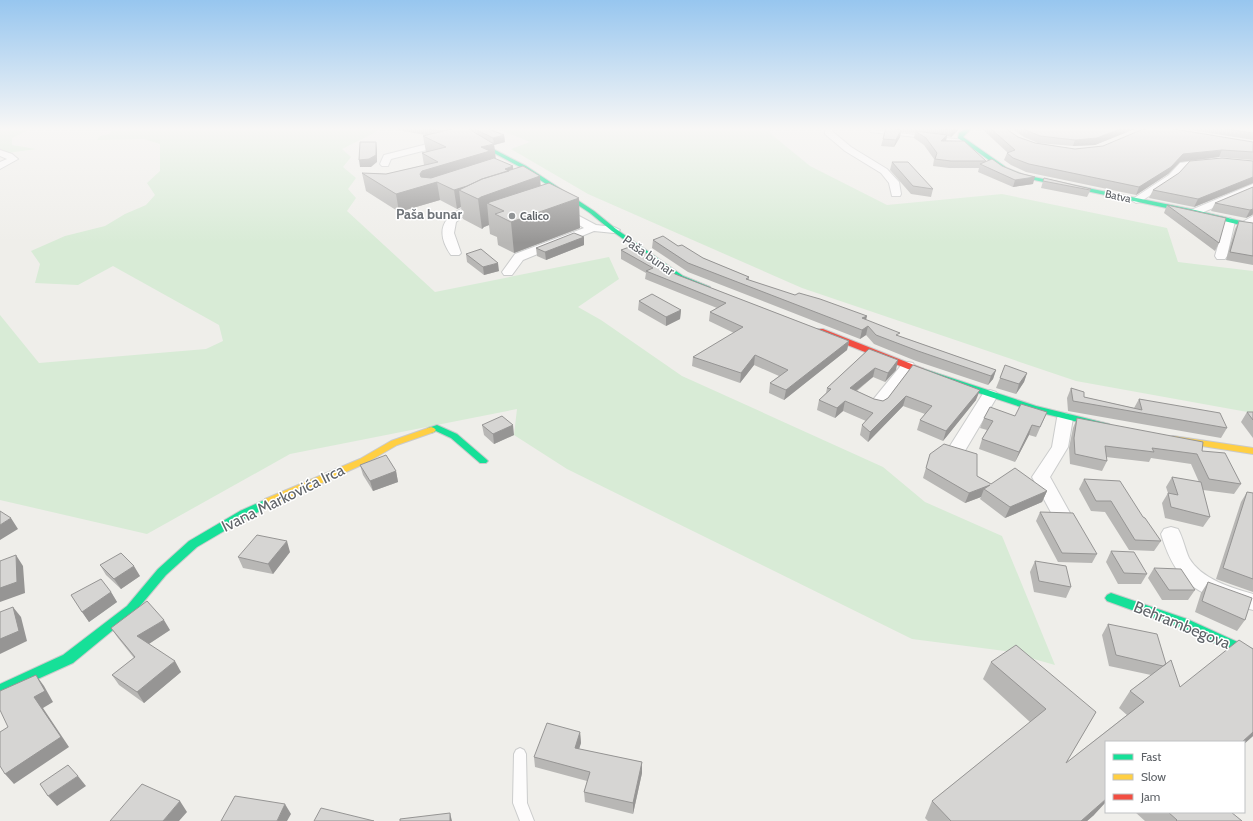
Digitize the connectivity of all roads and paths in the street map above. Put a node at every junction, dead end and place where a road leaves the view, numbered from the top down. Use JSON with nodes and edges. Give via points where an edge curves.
{"nodes":[{"id":1,"x":505,"y":166,"type":"edge"},
{"id":2,"x":520,"y":166,"type":"edge"},
{"id":3,"x":874,"y":166,"type":"edge"},
{"id":4,"x":1001,"y":166,"type":"edge"},
{"id":5,"x":1182,"y":166,"type":"edge"},
{"id":6,"x":503,"y":169,"type":"edge"},
{"id":7,"x":1253,"y":187,"type":"edge"},
{"id":8,"x":896,"y":194,"type":"dead end"},
{"id":9,"x":1136,"y":200,"type":"junction"},
{"id":10,"x":489,"y":202,"type":"edge"},
{"id":11,"x":554,"y":206,"type":"edge"},
{"id":12,"x":1195,"y":212,"type":"junction"},
{"id":13,"x":1230,"y":221,"type":"junction"},
{"id":14,"x":1250,"y":223,"type":"edge"},
{"id":15,"x":593,"y":228,"type":"junction"},
{"id":16,"x":614,"y":230,"type":"junction"},
{"id":17,"x":455,"y":253,"type":"dead end"},
{"id":18,"x":1221,"y":256,"type":"dead end"},
{"id":19,"x":508,"y":272,"type":"dead end"},
{"id":20,"x":718,"y":292,"type":"edge"},
{"id":21,"x":813,"y":328,"type":"edge"},
{"id":22,"x":908,"y":366,"type":"junction"},
{"id":23,"x":990,"y":395,"type":"junction"},
{"id":24,"x":878,"y":404,"type":"edge"},
{"id":25,"x":1065,"y":418,"type":"junction"},
{"id":26,"x":1118,"y":428,"type":"edge"},
{"id":27,"x":1163,"y":437,"type":"edge"},
{"id":28,"x":957,"y":449,"type":"edge"},
{"id":29,"x":1253,"y":451,"type":"edge"},
{"id":30,"x":483,"y":461,"type":"dead end"},
{"id":31,"x":1061,"y":513,"type":"edge"},
{"id":32,"x":1170,"y":534,"type":"dead end"},
{"id":33,"x":1110,"y":598,"type":"dead end"},
{"id":34,"x":1253,"y":602,"type":"edge"},
{"id":35,"x":1253,"y":655,"type":"edge"},
{"id":36,"x":0,"y":690,"type":"edge"},
{"id":37,"x":520,"y":754,"type":"dead end"},
{"id":38,"x":527,"y":821,"type":"edge"}],
"edges":[{"from":1,"to":6,"type":"street"},
{"from":2,"to":16,"type":"street","name":"Paša bunar","via":[[592,212]]},
{"from":3,"to":8,"type":"street","via":[[884,171],[894,182]]},
{"from":4,"to":9,"type":"street","name":"Batva","via":[[1022,176]]},
{"from":5,"to":9,"type":"street","via":[[1172,177]]},
{"from":7,"to":12,"type":"street"},
{"from":9,"to":12,"type":"street","name":"Batva"},
{"from":10,"to":17,"type":"street","via":[[452,218],[447,229],[448,239]]},
{"from":11,"to":15,"type":"street","name":"Paša bunar"},
{"from":12,"to":13,"type":"street","name":"Batva"},
{"from":13,"to":14,"type":"street","name":"Batva"},
{"from":13,"to":18,"type":"street"},
{"from":15,"to":16,"type":"street","name":"Paša bunar"},
{"from":15,"to":19,"type":"street","name":"Paša bunar","via":[[519,257]]},
{"from":16,"to":20,"type":"street","name":"Paša bunar","via":[[681,277]]},
{"from":21,"to":22,"type":"street"},
{"from":22,"to":23,"type":"street"},
{"from":22,"to":24,"type":"street"},
{"from":23,"to":25,"type":"street"},
{"from":23,"to":28,"type":"street"},
{"from":25,"to":26,"type":"street"},
{"from":25,"to":31,"type":"street","via":[[1060,447],[1041,477]]},
{"from":27,"to":29,"type":"street"},
{"from":30,"to":36,"type":"street","name":"Ivana Markovića Irca","via":[[454,436],[437,428],[394,443],[362,461],[293,490],[244,514],[193,544],[162,572],[131,609],[68,659]]},
{"from":32,"to":34,"type":"street","via":[[1192,575],[1224,593]]},
{"from":33,"to":35,"type":"street","name":"Behrambegova","via":[[1149,609],[1216,636]]},
{"from":37,"to":38,"type":"lane","via":[[520,803]]}]}
